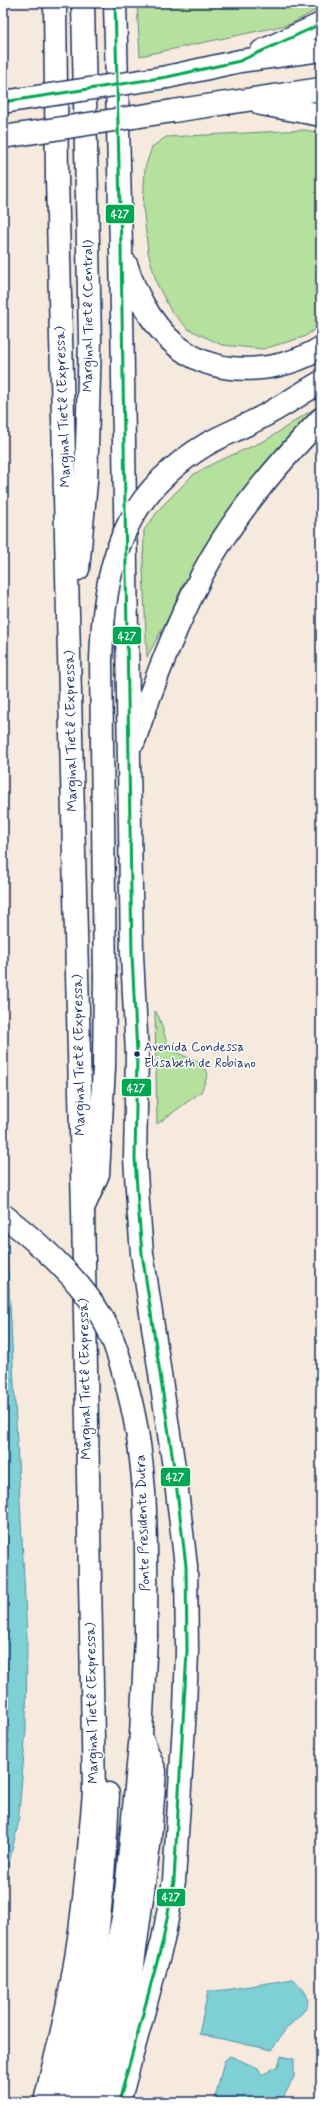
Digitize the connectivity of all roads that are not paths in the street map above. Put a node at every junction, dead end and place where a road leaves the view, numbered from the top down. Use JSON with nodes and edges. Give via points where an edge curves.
{"nodes":[{"id":1,"x":55,"y":3,"type":"edge"},
{"id":2,"x":83,"y":3,"type":"edge"},
{"id":3,"x":115,"y":3,"type":"edge"},
{"id":4,"x":321,"y":24,"type":"edge"},
{"id":5,"x":321,"y":50,"type":"edge"},
{"id":6,"x":240,"y":61,"type":"junction"},
{"id":7,"x":321,"y":89,"type":"edge"},
{"id":8,"x":244,"y":101,"type":"junction"},
{"id":9,"x":3,"y":102,"type":"edge"},
{"id":10,"x":321,"y":115,"type":"edge"},
{"id":11,"x":3,"y":137,"type":"edge"},
{"id":12,"x":121,"y":248,"type":"junction"},
{"id":13,"x":321,"y":348,"type":"edge"},
{"id":14,"x":321,"y":382,"type":"edge"},
{"id":15,"x":321,"y":419,"type":"edge"},
{"id":16,"x":69,"y":628,"type":"junction"},
{"id":17,"x":128,"y":757,"type":"junction"},
{"id":18,"x":83,"y":1210,"type":"junction"},
{"id":19,"x":3,"y":1215,"type":"edge"},
{"id":20,"x":94,"y":1734,"type":"junction"},
{"id":21,"x":140,"y":1734,"type":"junction"},
{"id":22,"x":44,"y":2102,"type":"edge"},
{"id":23,"x":61,"y":2102,"type":"edge"},
{"id":24,"x":80,"y":2102,"type":"edge"},
{"id":25,"x":101,"y":2102,"type":"edge"},
{"id":26,"x":119,"y":2102,"type":"edge"}],
"edges":[{"from":1,"to":16,"type":"highway","name":"Marginal Tietê (Expressa)"},
{"from":2,"to":16,"type":"highway","name":"Marginal Tietê (Central)","via":[[89,349],[86,482],[81,548]]},
{"from":3,"to":12,"type":"highway"},
{"from":4,"to":6,"type":"highway"},
{"from":5,"to":6,"type":"highway"},
{"from":6,"to":9,"type":"highway","bridge":true,"via":[[167,77]]},
{"from":7,"to":8,"type":"highway"},
{"from":8,"to":10,"type":"highway"},
{"from":8,"to":11,"type":"highway","bridge":true},
{"from":12,"to":13,"type":"highway","via":[[145,307],[164,333],[187,354],[217,365],[242,369],[278,366]]},
{"from":12,"to":17,"type":"highway"},
{"from":14,"to":18,"type":"highway","bridge":true,"via":[[260,418],[206,445],[164,475],[139,503],[121,537],[109,574],[102,618],[101,661],[106,978],[104,1067],[98,1174]]},
{"from":15,"to":17,"type":"highway","via":[[247,506],[204,573],[156,676]]},
{"from":16,"to":18,"type":"highway","name":"Marginal Tietê (Expressa)"},
{"from":17,"to":26,"type":"highway","via":[[137,1054],[135,1158],[138,1204],[142,1253],[186,1566],[187,1651],[174,1881],[163,1940]]},
{"from":18,"to":20,"type":"highway","name":"Marginal Tietê (Expressa)"},
{"from":19,"to":21,"type":"highway","name":"Ponte Presidente Dutra","bridge":true,"via":[[44,1248],[74,1279],[103,1320],[119,1358],[134,1407],[144,1469],[146,1637]]},
{"from":20,"to":22,"type":"highway","name":"Marginal Tietê (Expressa)","via":[[94,1792],[86,1886],[67,2007]]},
{"from":20,"to":23,"type":"highway","via":[[109,1772],[96,1946]]},
{"from":21,"to":24,"type":"highway","name":"Ponte Presidente Dutra","via":[[124,1913]]},
{"from":21,"to":25,"type":"highway","via":[[155,1771],[150,1838],[132,1972]]}]}
